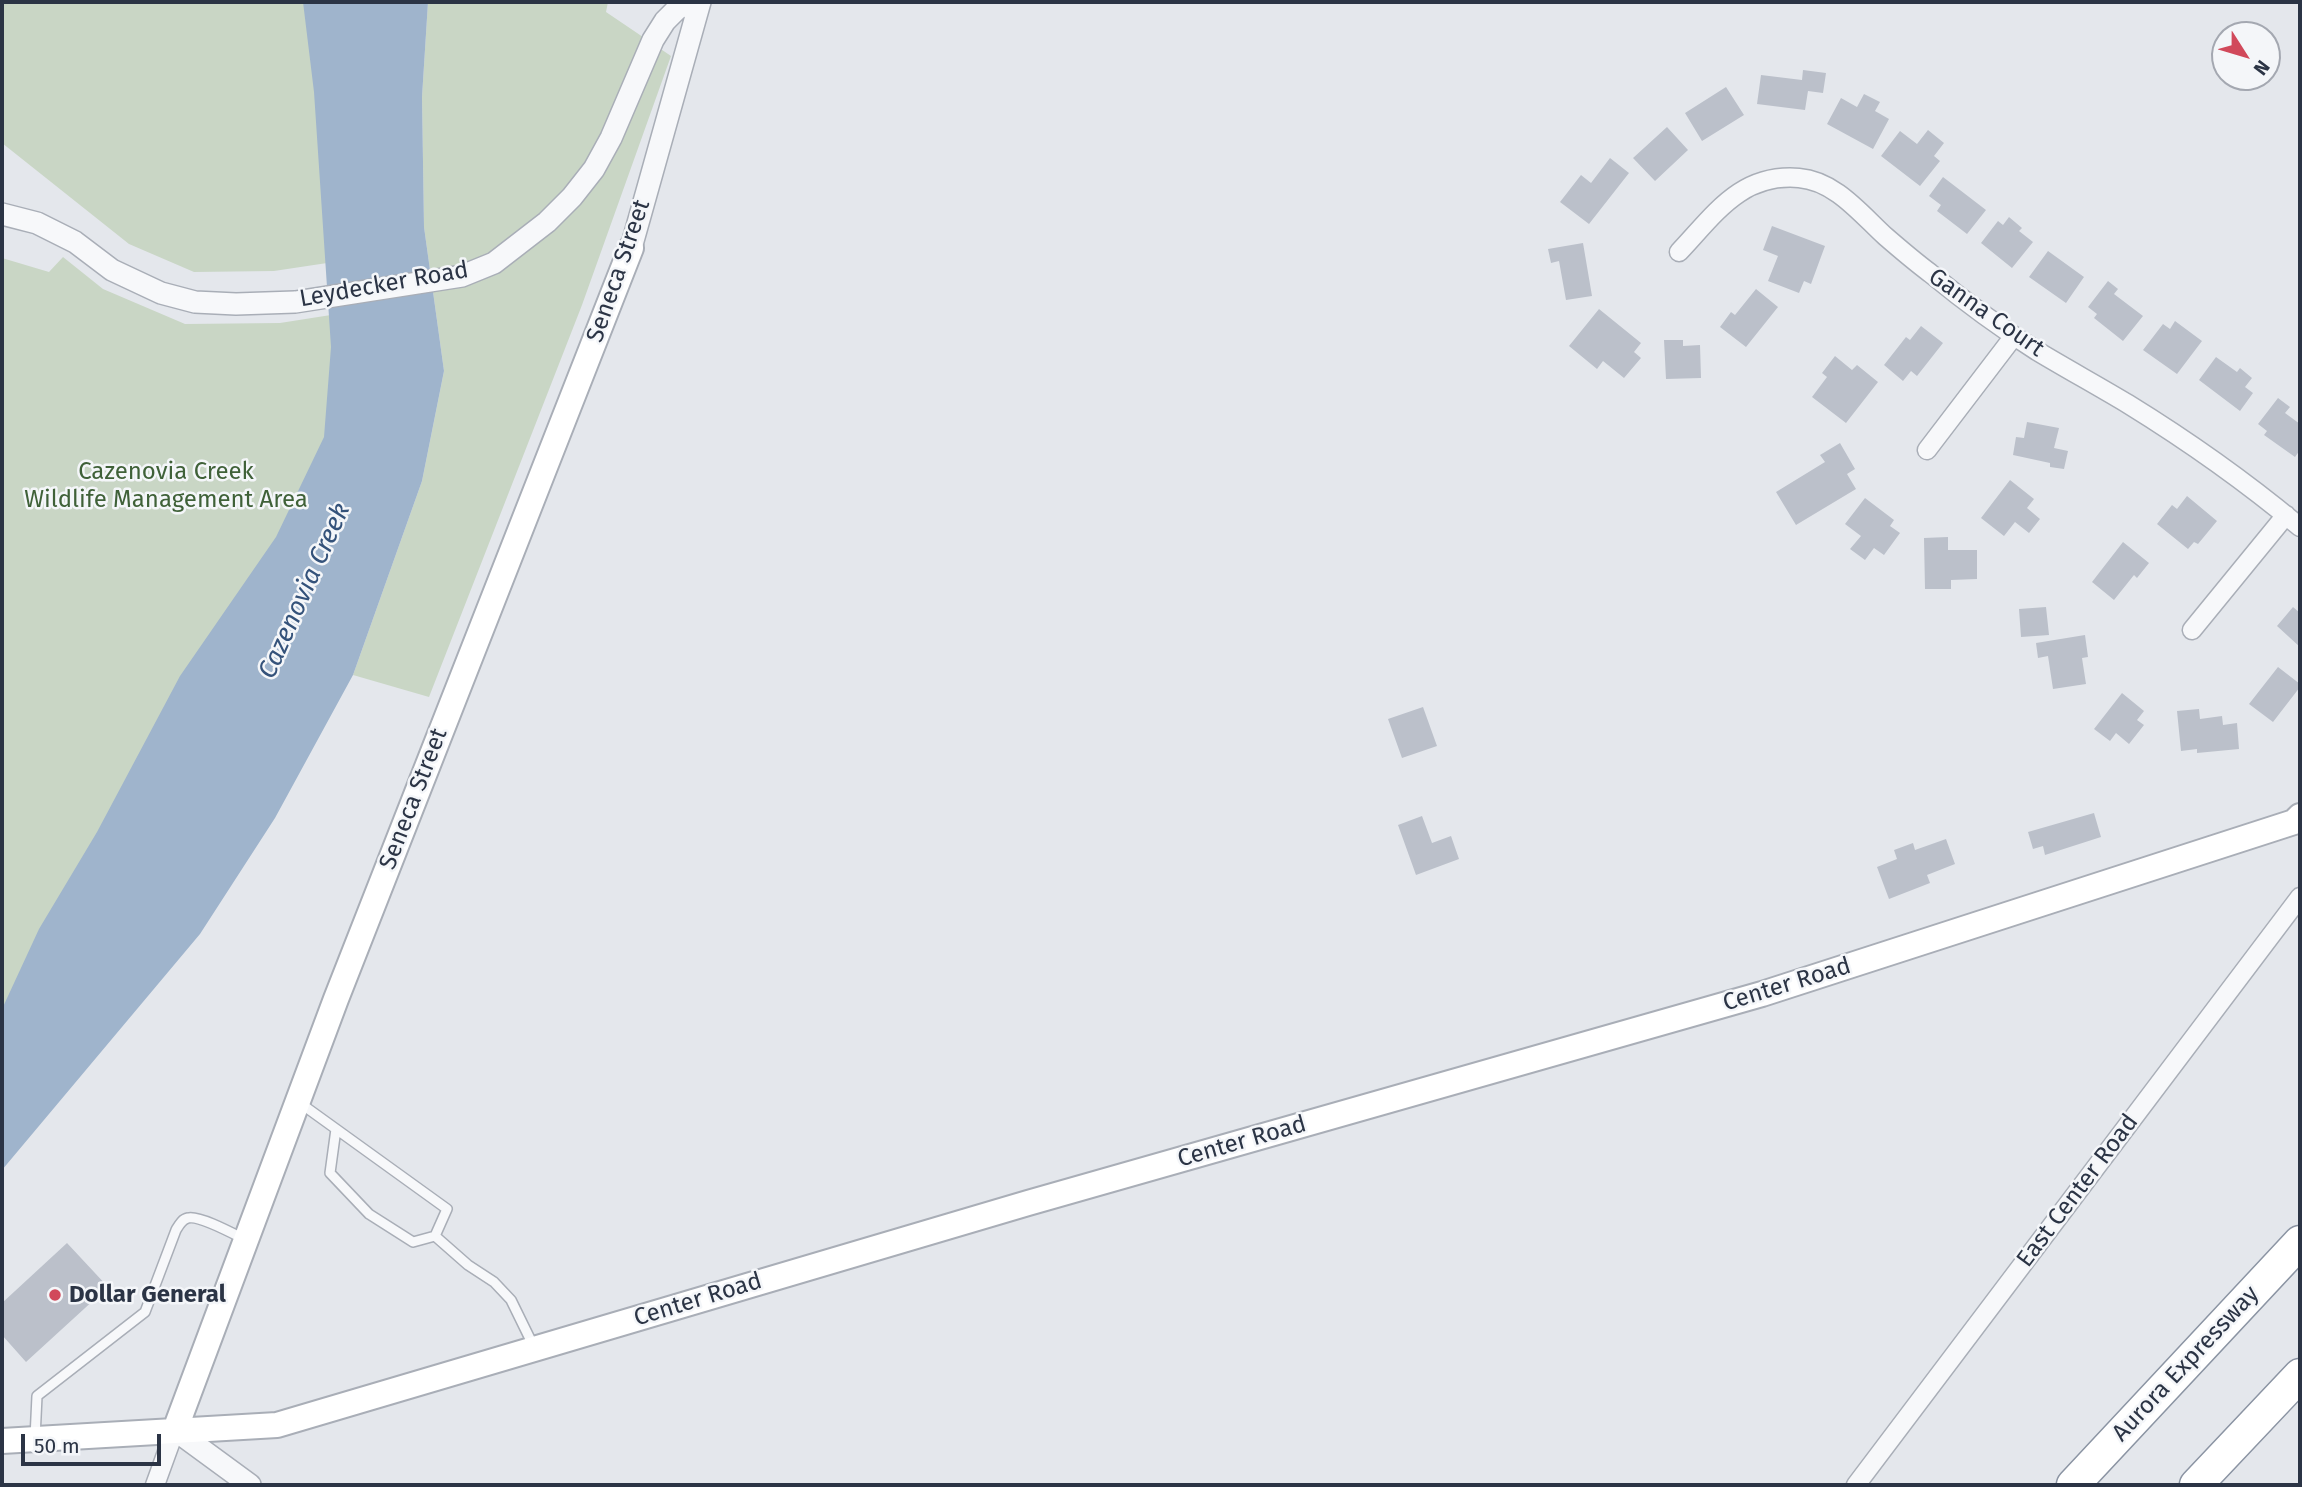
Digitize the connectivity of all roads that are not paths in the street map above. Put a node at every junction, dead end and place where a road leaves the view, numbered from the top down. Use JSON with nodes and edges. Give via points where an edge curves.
{"nodes":[{"id":1,"x":691,"y":2,"type":"edge"},
{"id":2,"x":700,"y":2,"type":"edge"},
{"id":3,"x":2,"y":214,"type":"edge"},
{"id":4,"x":631,"y":248,"type":"joint"},
{"id":5,"x":1679,"y":252,"type":"dead end"},
{"id":6,"x":2014,"y":336,"type":"junction"},
{"id":7,"x":1927,"y":450,"type":"dead end"},
{"id":8,"x":2286,"y":515,"type":"junction"},
{"id":9,"x":2300,"y":527,"type":"edge"},
{"id":10,"x":2192,"y":630,"type":"dead end"},
{"id":11,"x":2298,"y":823,"type":"edge"},
{"id":12,"x":2300,"y":897,"type":"edge"},
{"id":13,"x":298,"y":1102,"type":"junction"},
{"id":14,"x":336,"y":1129,"type":"junction"},
{"id":15,"x":435,"y":1236,"type":"junction"},
{"id":16,"x":247,"y":1240,"type":"junction"},
{"id":17,"x":2300,"y":1242,"type":"edge"},
{"id":18,"x":534,"y":1348,"type":"junction"},
{"id":19,"x":2300,"y":1375,"type":"edge"},
{"id":20,"x":176,"y":1430,"type":"junction"},
{"id":21,"x":35,"y":1439,"type":"junction"},
{"id":22,"x":2,"y":1441,"type":"edge"},
{"id":23,"x":155,"y":1485,"type":"edge"},
{"id":24,"x":250,"y":1485,"type":"edge"},
{"id":25,"x":1856,"y":1485,"type":"edge"},
{"id":26,"x":2073,"y":1485,"type":"edge"},
{"id":27,"x":2196,"y":1485,"type":"edge"}],
"edges":[{"from":1,"to":3,"type":"street","name":"Leydecker Road","via":[[665,21],[653,40],[611,138],[572,197],[494,263],[462,275],[295,302],[195,302],[161,293],[111,270],[75,242],[37,223]]},
{"from":2,"to":4,"type":"street","name":"Seneca Street"},
{"from":4,"to":13,"type":"main road","name":"Seneca Street"},
{"from":5,"to":6,"type":"street","name":"Ganna Court","via":[[1744,188],[1763,180],[1802,178],[1839,194],[1902,251]]},
{"from":6,"to":7,"type":"street"},
{"from":6,"to":8,"type":"street","name":"Ganna Court","via":[[2209,457]]},
{"from":8,"to":9,"type":"street","name":"Ganna Court"},
{"from":8,"to":10,"type":"street"},
{"from":11,"to":18,"type":"main road","name":"Center Road","via":[[1762,994]]},
{"from":12,"to":25,"type":"street","name":"East Center Road"},
{"from":13,"to":14,"type":"lane"},
{"from":13,"to":16,"type":"main road","name":"Seneca Street"},
{"from":14,"to":15,"type":"lane","via":[[447,1209]]},
{"from":14,"to":15,"type":"lane","via":[[330,1173],[369,1214],[413,1242]]},
{"from":15,"to":18,"type":"lane","via":[[511,1300]]},
{"from":16,"to":20,"type":"main road","name":"Seneca Street"},
{"from":16,"to":21,"type":"lane","via":[[198,1219],[183,1220],[145,1312],[37,1396]]},
{"from":17,"to":26,"type":"highway","name":"Aurora Expressway"},
{"from":18,"to":20,"type":"main road","name":"Center Road","via":[[277,1425]]},
{"from":19,"to":27,"type":"highway"},
{"from":20,"to":21,"type":"main road"},
{"from":20,"to":23,"type":"street"},
{"from":20,"to":24,"type":"street"},
{"from":21,"to":22,"type":"main road"}]}
